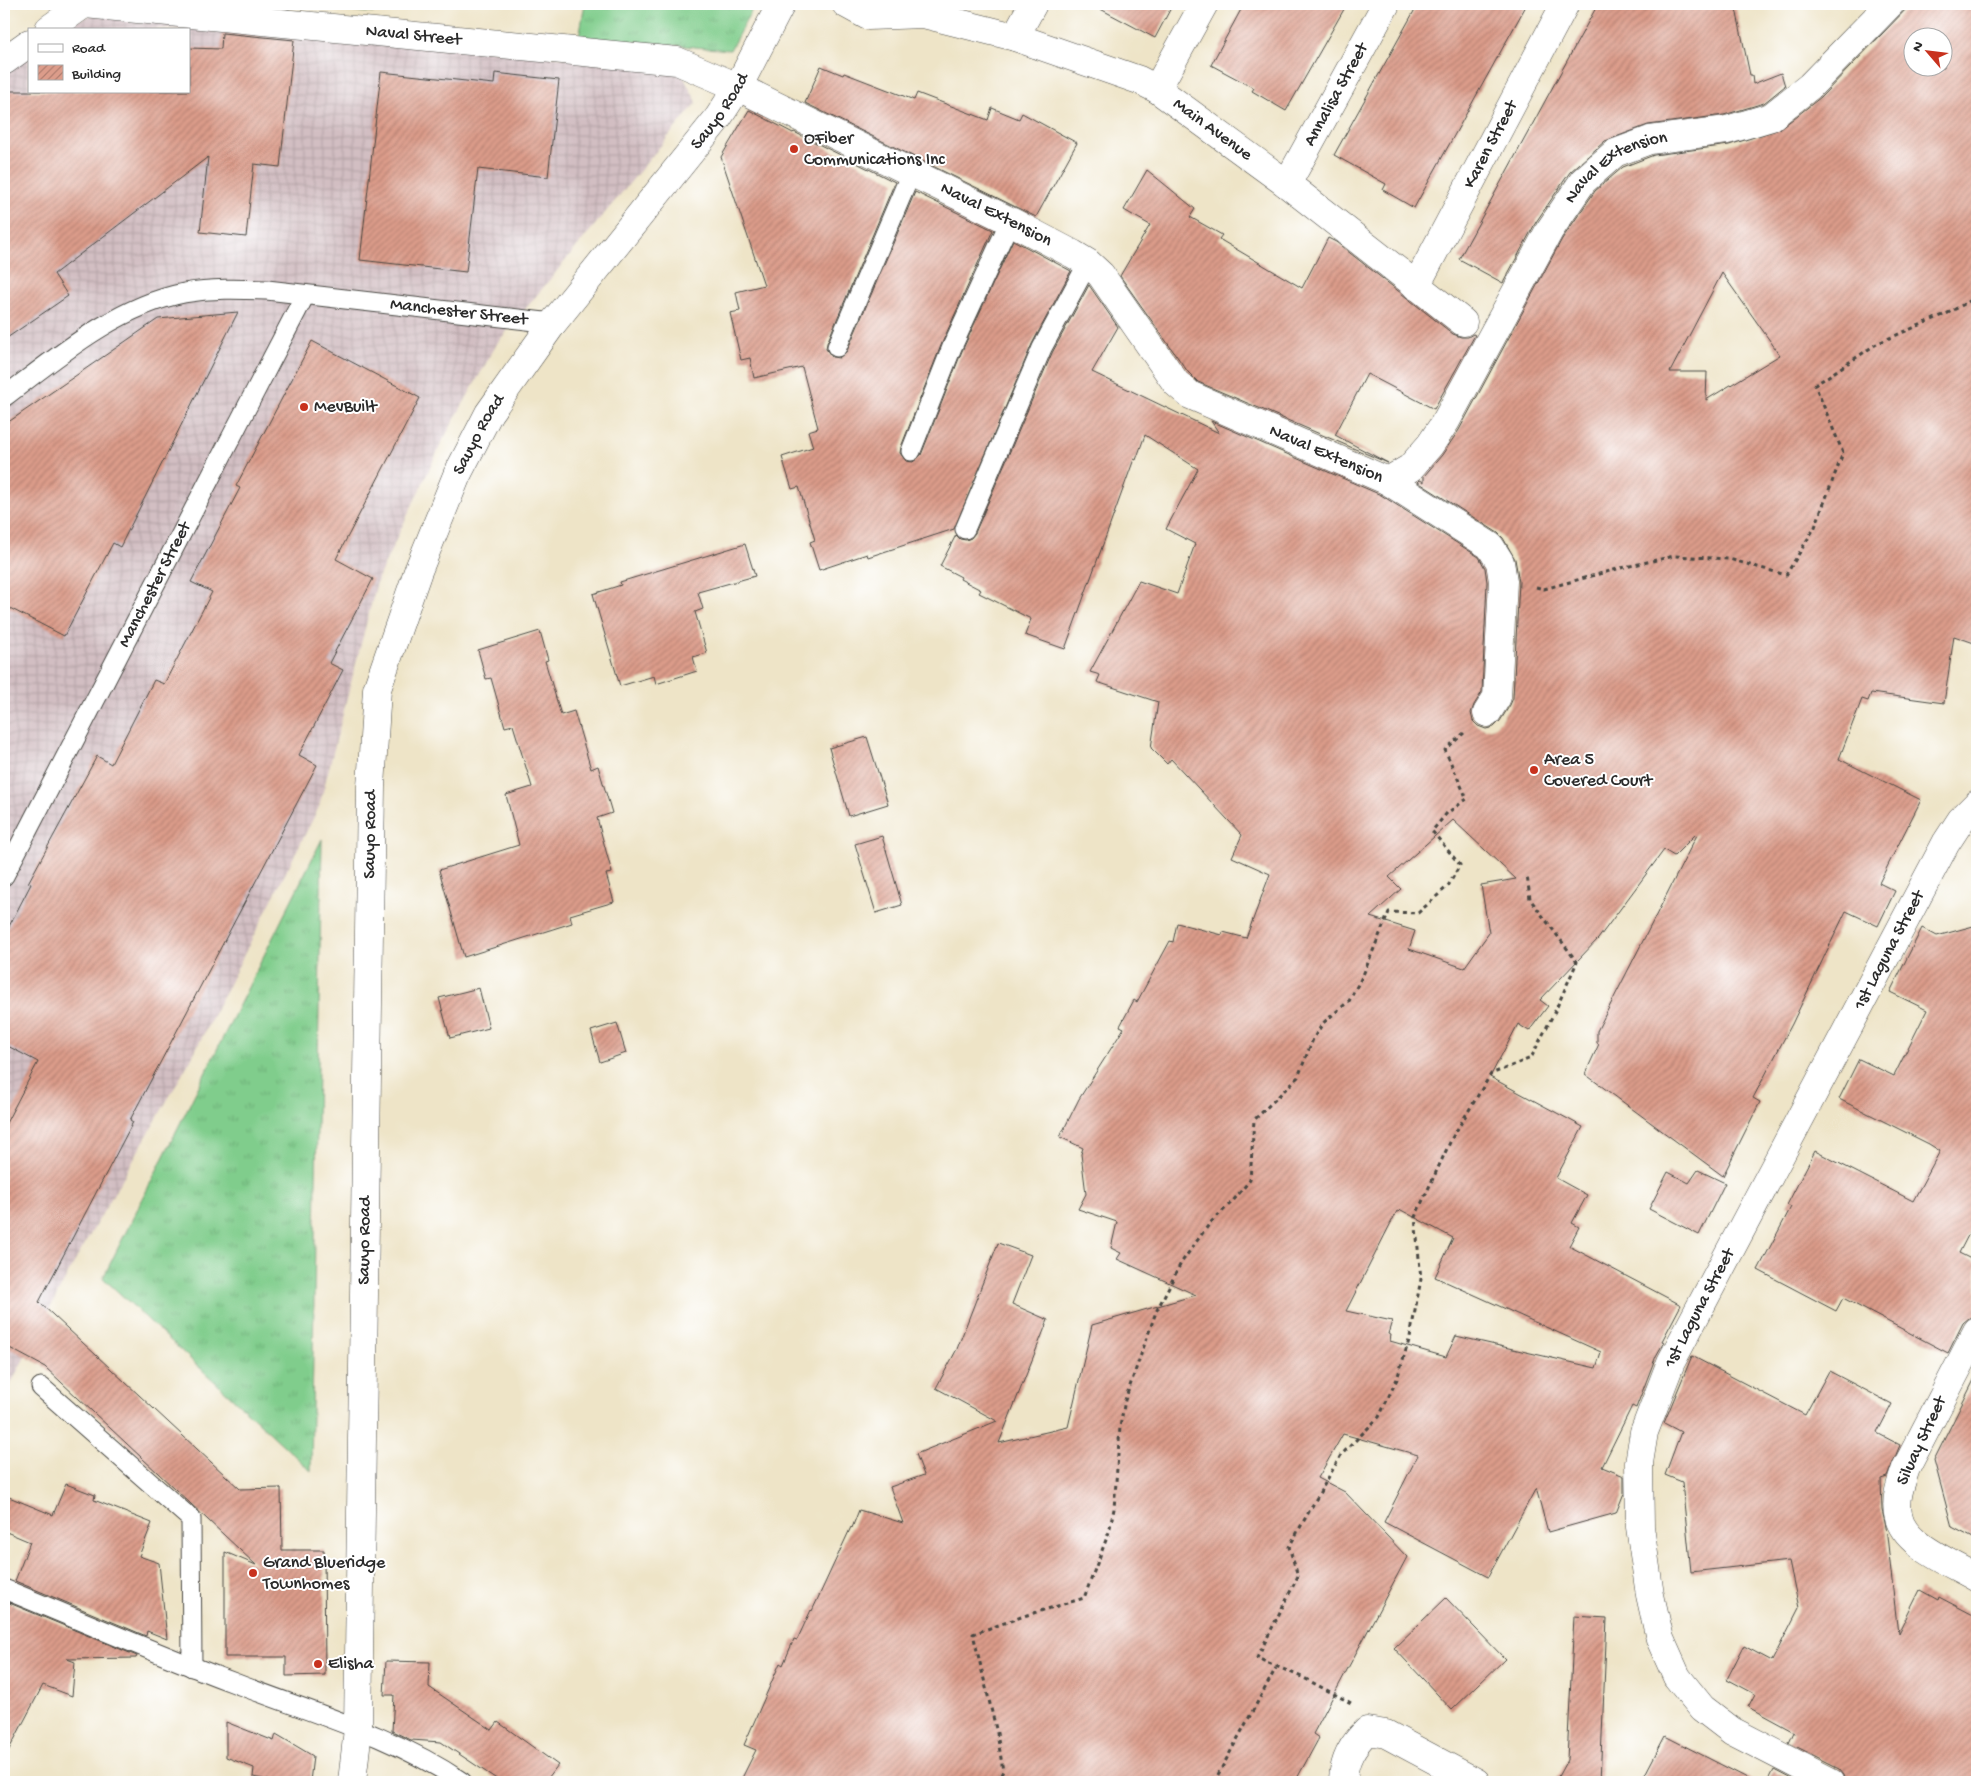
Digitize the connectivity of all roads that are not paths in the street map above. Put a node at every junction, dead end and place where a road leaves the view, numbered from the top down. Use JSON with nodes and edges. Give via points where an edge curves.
{"nodes":[{"id":1,"x":84,"y":4,"type":"edge"},
{"id":2,"x":781,"y":4,"type":"edge"},
{"id":3,"x":846,"y":4,"type":"edge"},
{"id":4,"x":1033,"y":4,"type":"edge"},
{"id":5,"x":1204,"y":4,"type":"edge"},
{"id":6,"x":1386,"y":4,"type":"edge"},
{"id":7,"x":1565,"y":4,"type":"edge"},
{"id":8,"x":1890,"y":4,"type":"edge"},
{"id":9,"x":919,"y":9,"type":"edge"},
{"id":10,"x":50,"y":28,"type":"edge"},
{"id":11,"x":1015,"y":37,"type":"junction"},
{"id":12,"x":28,"y":44,"type":"edge"},
{"id":13,"x":4,"y":62,"type":"edge"},
{"id":14,"x":738,"y":87,"type":"junction"},
{"id":15,"x":1156,"y":89,"type":"junction"},
{"id":16,"x":911,"y":173,"type":"junction"},
{"id":17,"x":1287,"y":184,"type":"junction"},
{"id":18,"x":1010,"y":221,"type":"junction"},
{"id":19,"x":1088,"y":263,"type":"junction"},
{"id":20,"x":1416,"y":286,"type":"junction"},
{"id":21,"x":305,"y":295,"type":"junction"},
{"id":22,"x":553,"y":322,"type":"junction"},
{"id":23,"x":1462,"y":322,"type":"dead end"},
{"id":24,"x":837,"y":347,"type":"dead end"},
{"id":25,"x":4,"y":396,"type":"edge"},
{"id":26,"x":911,"y":451,"type":"dead end"},
{"id":27,"x":1388,"y":481,"type":"junction"},
{"id":28,"x":965,"y":529,"type":"dead end"},
{"id":29,"x":1487,"y":713,"type":"road end"},
{"id":30,"x":1977,"y":804,"type":"edge"},
{"id":31,"x":4,"y":876,"type":"edge"},
{"id":32,"x":1977,"y":1330,"type":"edge"},
{"id":33,"x":41,"y":1387,"type":"dead end"},
{"id":34,"x":1977,"y":1578,"type":"edge"},
{"id":35,"x":4,"y":1589,"type":"edge"},
{"id":36,"x":192,"y":1667,"type":"junction"},
{"id":37,"x":358,"y":1729,"type":"junction"},
{"id":38,"x":352,"y":1782,"type":"edge"},
{"id":39,"x":462,"y":1782,"type":"edge"},
{"id":40,"x":1346,"y":1782,"type":"edge"},
{"id":41,"x":1476,"y":1782,"type":"edge"},
{"id":42,"x":1831,"y":1782,"type":"edge"}],
"edges":[{"from":1,"to":10,"type":"street","name":"Naval Street"},
{"from":1,"to":14,"type":"street","name":"Naval Street","via":[[676,61]]},
{"from":2,"to":14,"type":"street","name":"Sauyo Road"},
{"from":3,"to":9,"type":"street","name":"Main Avenue","via":[[868,16]]},
{"from":4,"to":11,"type":"street"},
{"from":5,"to":15,"type":"street"},
{"from":6,"to":17,"type":"street","name":"Annalisa Street"},
{"from":7,"to":20,"type":"street","name":"Karen Street"},
{"from":8,"to":27,"type":"street","name":"Naval Extension","via":[[1810,86],[1771,116],[1727,130],[1650,140],[1615,153],[1583,181],[1550,231],[1446,421],[1410,468]]},
{"from":9,"to":11,"type":"street","name":"Main Avenue"},
{"from":11,"to":15,"type":"street","name":"Main Avenue","via":[[1118,71]]},
{"from":12,"to":13,"type":"street"},
{"from":14,"to":16,"type":"street","name":"Naval Extension"},
{"from":14,"to":22,"type":"street","name":"Sauyo Road","via":[[718,118]]},
{"from":15,"to":17,"type":"street","name":"Main Avenue"},
{"from":16,"to":18,"type":"street","name":"Naval Extension"},
{"from":16,"to":24,"type":"lane"},
{"from":17,"to":20,"type":"street","name":"Main Avenue"},
{"from":18,"to":19,"type":"street","name":"Naval Extension"},
{"from":18,"to":26,"type":"lane","via":[[952,347]]},
{"from":19,"to":27,"type":"street","name":"Naval Extension","via":[[1101,275],[1176,384],[1190,395]]},
{"from":19,"to":28,"type":"lane","via":[[1042,348]]},
{"from":20,"to":23,"type":"street","name":"Main Avenue"},
{"from":21,"to":22,"type":"lane","name":"Manchester Street"},
{"from":21,"to":25,"type":"lane","name":"Manchester Street","via":[[224,289],[183,294],[145,306],[106,324],[68,348]]},
{"from":21,"to":31,"type":"lane","name":"Manchester Street"},
{"from":22,"to":37,"type":"street","name":"Sauyo Road","via":[[489,413],[456,475],[377,689],[371,786]]},
{"from":27,"to":29,"type":"street","via":[[1490,546],[1500,562],[1503,581],[1497,697]]},
{"from":30,"to":42,"type":"street","name":"1st Laguna Street","via":[[1961,820],[1946,843],[1671,1362],[1644,1432],[1639,1463],[1640,1527],[1650,1595],[1660,1639],[1677,1677],[1702,1708],[1732,1731]]},
{"from":32,"to":34,"type":"street","name":"Siluay Street","via":[[1906,1468],[1898,1492],[1898,1514],[1905,1533],[1917,1544]]},
{"from":33,"to":36,"type":"lane","via":[[191,1519]]},
{"from":35,"to":36,"type":"lane"},
{"from":36,"to":37,"type":"lane"},
{"from":37,"to":38,"type":"street","name":"Sauyo Road"},
{"from":37,"to":39,"type":"lane","via":[[414,1754]]},
{"from":40,"to":41,"type":"street","via":[[1343,1779],[1344,1766],[1358,1740],[1367,1731],[1386,1734]]}]}
